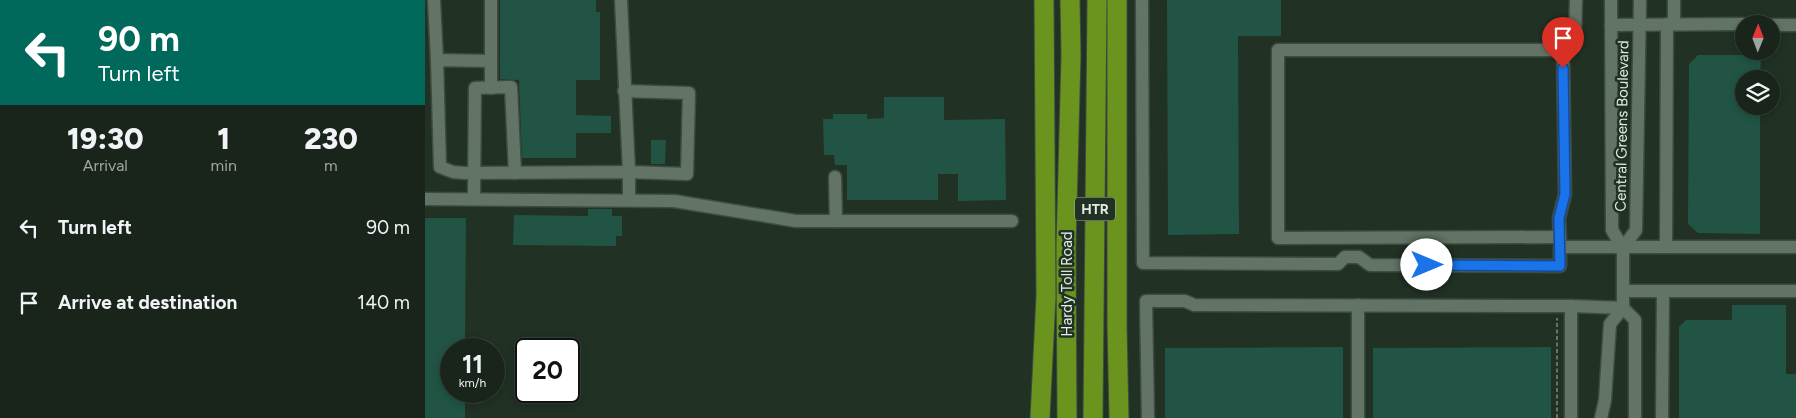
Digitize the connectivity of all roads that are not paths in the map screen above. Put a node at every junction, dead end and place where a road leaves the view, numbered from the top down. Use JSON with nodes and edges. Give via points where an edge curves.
{"nodes":[{"id":1,"x":434,"y":0,"type":"edge"},
{"id":2,"x":491,"y":0,"type":"edge"},
{"id":3,"x":621,"y":0,"type":"edge"},
{"id":4,"x":1044,"y":0,"type":"edge"},
{"id":5,"x":1070,"y":0,"type":"edge"},
{"id":6,"x":1097,"y":0,"type":"edge"},
{"id":7,"x":1117,"y":0,"type":"edge"},
{"id":8,"x":1142,"y":0,"type":"edge"},
{"id":9,"x":1576,"y":0,"type":"edge"},
{"id":10,"x":1611,"y":0,"type":"edge"},
{"id":11,"x":1640,"y":0,"type":"edge"},
{"id":12,"x":1674,"y":0,"type":"edge"},
{"id":13,"x":1640,"y":24,"type":"junction"},
{"id":14,"x":1671,"y":24,"type":"junction"},
{"id":15,"x":1735,"y":24,"type":"edge"},
{"id":16,"x":1611,"y":25,"type":"junction"},
{"id":17,"x":1780,"y":25,"type":"edge"},
{"id":18,"x":1796,"y":25,"type":"edge"},
{"id":19,"x":1563,"y":50,"type":"junction"},
{"id":20,"x":437,"y":60,"type":"junction"},
{"id":21,"x":491,"y":61,"type":"junction"},
{"id":22,"x":491,"y":88,"type":"junction"},
{"id":23,"x":625,"y":91,"type":"junction"},
{"id":24,"x":629,"y":172,"type":"junction"},
{"id":25,"x":473,"y":173,"type":"junction"},
{"id":26,"x":515,"y":173,"type":"junction"},
{"id":27,"x":835,"y":176,"type":"dead end"},
{"id":28,"x":425,"y":199,"type":"edge"},
{"id":29,"x":474,"y":199,"type":"junction"},
{"id":30,"x":629,"y":200,"type":"junction"},
{"id":31,"x":836,"y":221,"type":"junction"},
{"id":32,"x":1012,"y":221,"type":"dead end"},
{"id":33,"x":1560,"y":242,"type":"junction"},
{"id":34,"x":1066,"y":247,"type":"junction"},
{"id":35,"x":1666,"y":247,"type":"junction"},
{"id":36,"x":1796,"y":247,"type":"edge"},
{"id":37,"x":1623,"y":248,"type":"junction"},
{"id":38,"x":1623,"y":291,"type":"junction"},
{"id":39,"x":1796,"y":291,"type":"edge"},
{"id":40,"x":1663,"y":292,"type":"junction"},
{"id":41,"x":1358,"y":306,"type":"junction"},
{"id":42,"x":1571,"y":306,"type":"junction"},
{"id":43,"x":1623,"y":308,"type":"junction"},
{"id":44,"x":1093,"y":333,"type":"junction"},
{"id":45,"x":1040,"y":418,"type":"edge"},
{"id":46,"x":1053,"y":418,"type":"edge"},
{"id":47,"x":1067,"y":418,"type":"edge"},
{"id":48,"x":1093,"y":418,"type":"edge"},
{"id":49,"x":1103,"y":418,"type":"edge"},
{"id":50,"x":1119,"y":418,"type":"edge"},
{"id":51,"x":1148,"y":418,"type":"edge"},
{"id":52,"x":1358,"y":418,"type":"edge"},
{"id":53,"x":1571,"y":418,"type":"edge"},
{"id":54,"x":1601,"y":418,"type":"edge"},
{"id":55,"x":1635,"y":418,"type":"edge"},
{"id":56,"x":1662,"y":418,"type":"edge"}],
"edges":[{"from":1,"to":20,"type":"street"},
{"from":2,"to":21,"type":"street"},
{"from":3,"to":23,"type":"street"},
{"from":4,"to":45,"type":"highway","via":[[1046,296]]},
{"from":5,"to":34,"type":"highway","name":"Hardy Toll Road","number":"HTR"},
{"from":6,"to":44,"type":"highway","name":"Hardy Toll Road","number":"HTR"},
{"from":7,"to":50,"type":"highway"},
{"from":8,"to":33,"type":"street","via":[[1143,263],[1338,264],[1345,257],[1359,257],[1370,265],[1560,266]]},
{"from":9,"to":19,"type":"street","via":[[1575,39]]},
{"from":10,"to":16,"type":"street","name":"Central Greens Boulevard"},
{"from":11,"to":13,"type":"street","name":"Central Greens Boulevard"},
{"from":12,"to":14,"type":"street"},
{"from":13,"to":14,"type":"street"},
{"from":13,"to":16,"type":"street"},
{"from":13,"to":37,"type":"street","name":"Central Greens Boulevard","via":[[1636,230]]},
{"from":14,"to":15,"type":"street"},
{"from":14,"to":35,"type":"street"},
{"from":16,"to":37,"type":"street","name":"Central Greens Boulevard","via":[[1612,230]]},
{"from":17,"to":18,"type":"street"},
{"from":19,"to":33,"type":"street","via":[[1565,194],[1559,218]]},
{"from":19,"to":33,"type":"street","via":[[1278,50],[1278,238]]},
{"from":20,"to":21,"type":"street"},
{"from":20,"to":25,"type":"street","via":[[440,167],[453,172]]},
{"from":21,"to":22,"type":"street"},
{"from":22,"to":25,"type":"street","via":[[475,88]]},
{"from":22,"to":26,"type":"street","via":[[511,87]]},
{"from":23,"to":24,"type":"street"},
{"from":23,"to":24,"type":"street","via":[[689,93],[687,174]]},
{"from":24,"to":26,"type":"street"},
{"from":24,"to":30,"type":"street"},
{"from":25,"to":26,"type":"street"},
{"from":25,"to":29,"type":"street"},
{"from":27,"to":31,"type":"street"},
{"from":28,"to":29,"type":"street"},
{"from":29,"to":30,"type":"street"},
{"from":30,"to":31,"type":"street","via":[[674,201],[796,221]]},
{"from":31,"to":32,"type":"street"},
{"from":33,"to":37,"type":"street"},
{"from":34,"to":46,"type":"highway"},
{"from":34,"to":47,"type":"highway","name":"Hardy Toll Road","number":"HTR"},
{"from":35,"to":36,"type":"street"},
{"from":35,"to":37,"type":"street"},
{"from":37,"to":38,"type":"street","name":"Central Greens Boulevard"},
{"from":38,"to":40,"type":"street"},
{"from":38,"to":43,"type":"street","name":"Central Greens Boulevard"},
{"from":39,"to":40,"type":"street"},
{"from":40,"to":56,"type":"street"},
{"from":41,"to":42,"type":"street"},
{"from":41,"to":51,"type":"street","via":[[1194,305],[1146,301]]},
{"from":41,"to":52,"type":"street"},
{"from":42,"to":43,"type":"street"},
{"from":42,"to":53,"type":"street"},
{"from":43,"to":54,"type":"street","via":[[1610,324]]},
{"from":43,"to":55,"type":"street","via":[[1635,320]]},
{"from":44,"to":48,"type":"highway","name":"Hardy Toll Road","number":"HTR"},
{"from":44,"to":49,"type":"highway"}]}
